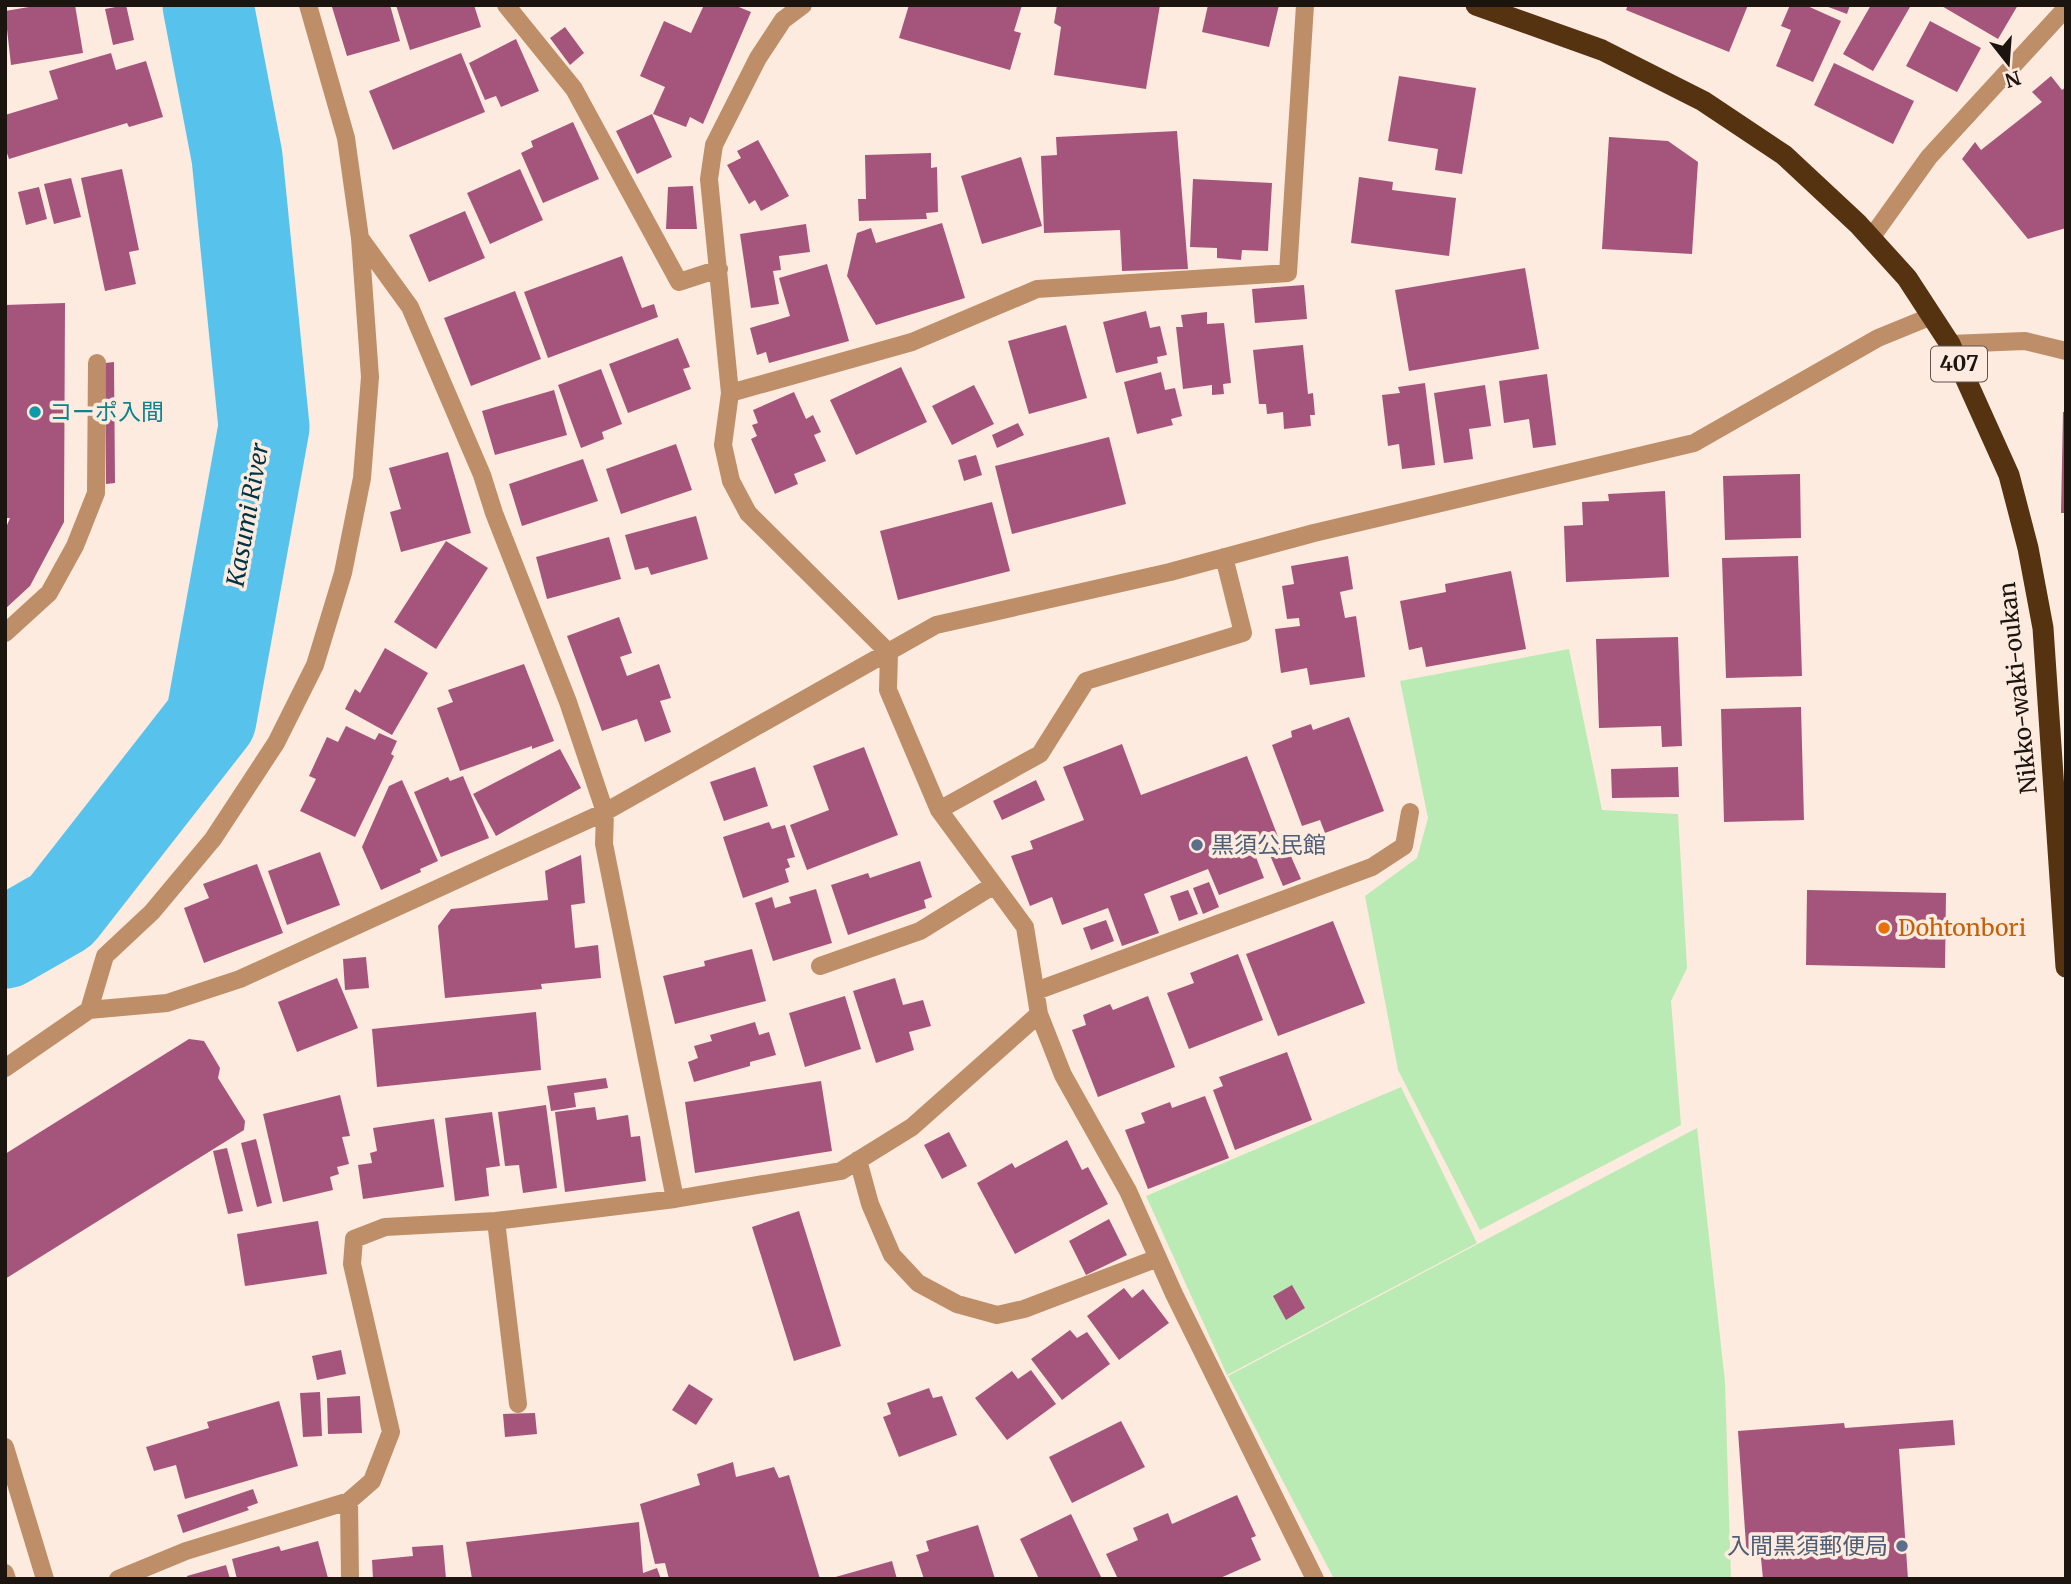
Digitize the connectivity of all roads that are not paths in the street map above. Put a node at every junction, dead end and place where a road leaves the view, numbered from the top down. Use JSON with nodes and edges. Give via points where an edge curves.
{"nodes":[{"id":1,"x":308,"y":5,"type":"edge"},
{"id":2,"x":506,"y":5,"type":"edge"},
{"id":3,"x":803,"y":5,"type":"edge"},
{"id":4,"x":1305,"y":5,"type":"edge"},
{"id":5,"x":1476,"y":5,"type":"edge"},
{"id":6,"x":2066,"y":8,"type":"edge"},
{"id":7,"x":360,"y":238,"type":"junction"},
{"id":8,"x":1871,"y":238,"type":"junction"},
{"id":9,"x":719,"y":269,"type":"junction"},
{"id":10,"x":1932,"y":316,"type":"junction"},
{"id":11,"x":1950,"y":344,"type":"junction"},
{"id":12,"x":2066,"y":351,"type":"edge"},
{"id":13,"x":97,"y":363,"type":"dead end"},
{"id":14,"x":730,"y":393,"type":"junction"},
{"id":15,"x":1224,"y":557,"type":"junction"},
{"id":16,"x":5,"y":633,"type":"edge"},
{"id":17,"x":889,"y":653,"type":"junction"},
{"id":18,"x":939,"y":810,"type":"junction"},
{"id":19,"x":604,"y":812,"type":"junction"},
{"id":20,"x":1410,"y":812,"type":"dead end"},
{"id":21,"x":994,"y":885,"type":"junction"},
{"id":22,"x":820,"y":966,"type":"dead end"},
{"id":23,"x":2066,"y":967,"type":"edge"},
{"id":24,"x":1036,"y":991,"type":"junction"},
{"id":25,"x":89,"y":1010,"type":"junction"},
{"id":26,"x":1039,"y":1014,"type":"junction"},
{"id":27,"x":5,"y":1068,"type":"edge"},
{"id":28,"x":858,"y":1160,"type":"junction"},
{"id":29,"x":675,"y":1199,"type":"junction"},
{"id":30,"x":496,"y":1222,"type":"junction"},
{"id":31,"x":1158,"y":1258,"type":"junction"},
{"id":32,"x":518,"y":1404,"type":"dead end"},
{"id":33,"x":5,"y":1447,"type":"edge"},
{"id":34,"x":349,"y":1501,"type":"junction"},
{"id":35,"x":5,"y":1573,"type":"edge"},
{"id":36,"x":7,"y":1579,"type":"edge"},
{"id":37,"x":45,"y":1579,"type":"edge"},
{"id":38,"x":118,"y":1579,"type":"edge"},
{"id":39,"x":350,"y":1579,"type":"edge"},
{"id":40,"x":1314,"y":1579,"type":"edge"}],
"edges":[{"from":1,"to":7,"type":"street","via":[[346,138]]},
{"from":2,"to":9,"type":"street","via":[[574,89],[679,282]]},
{"from":3,"to":9,"type":"street","via":[[783,20],[758,58],[714,145],[709,178]]},
{"from":4,"to":14,"type":"street","via":[[1289,273],[1037,289],[891,349]]},
{"from":5,"to":8,"type":"highway","name":"Nikko-waki-oukan","number":"407","via":[[1602,50],[1703,101],[1784,155]]},
{"from":6,"to":8,"type":"street","via":[[1929,157]]},
{"from":7,"to":19,"type":"street","via":[[410,307],[477,463],[568,702]]},
{"from":7,"to":25,"type":"street","via":[[370,377],[362,478],[343,573],[315,666],[276,743],[214,839],[152,912],[105,956]]},
{"from":8,"to":10,"type":"highway","name":"Nikko-waki-oukan","number":"407","via":[[1907,278]]},
{"from":9,"to":14,"type":"street"},
{"from":10,"to":11,"type":"highway","name":"Nikko-waki-oukan","number":"407"},
{"from":10,"to":15,"type":"street","via":[[1878,338],[1695,443]]},
{"from":11,"to":12,"type":"street","via":[[2025,341]]},
{"from":11,"to":23,"type":"highway","name":"Nikko-waki-oukan","number":"407","via":[[2009,475],[2043,628]]},
{"from":13,"to":16,"type":"street","via":[[96,493],[75,546],[49,593]]},
{"from":14,"to":17,"type":"street","via":[[723,445],[731,481],[748,513]]},
{"from":15,"to":17,"type":"street","via":[[936,625]]},
{"from":15,"to":18,"type":"street","via":[[1243,633],[1086,681],[1040,754]]},
{"from":17,"to":18,"type":"street","via":[[888,690]]},
{"from":17,"to":19,"type":"street"},
{"from":18,"to":21,"type":"street"},
{"from":19,"to":25,"type":"street","via":[[240,979],[167,1003]]},
{"from":19,"to":29,"type":"street","via":[[604,844]]},
{"from":20,"to":24,"type":"street","via":[[1404,846],[1372,867]]},
{"from":21,"to":22,"type":"street","via":[[920,931]]},
{"from":21,"to":24,"type":"street","via":[[1026,927]]},
{"from":24,"to":26,"type":"street"},
{"from":25,"to":27,"type":"street"},
{"from":26,"to":28,"type":"street","via":[[912,1127]]},
{"from":26,"to":31,"type":"street","via":[[1063,1075],[1128,1191]]},
{"from":28,"to":29,"type":"street","via":[[841,1171]]},
{"from":28,"to":31,"type":"street","via":[[870,1204],[892,1255],[918,1283],[957,1304],[997,1315],[1024,1309]]},
{"from":29,"to":30,"type":"street"},
{"from":30,"to":32,"type":"street"},
{"from":30,"to":34,"type":"street","via":[[385,1227],[354,1239],[352,1264],[391,1432],[372,1481]]},
{"from":31,"to":40,"type":"street"},
{"from":33,"to":37,"type":"street"},
{"from":34,"to":38,"type":"street","via":[[186,1551]]},
{"from":34,"to":39,"type":"street"},
{"from":35,"to":36,"type":"street"}]}
